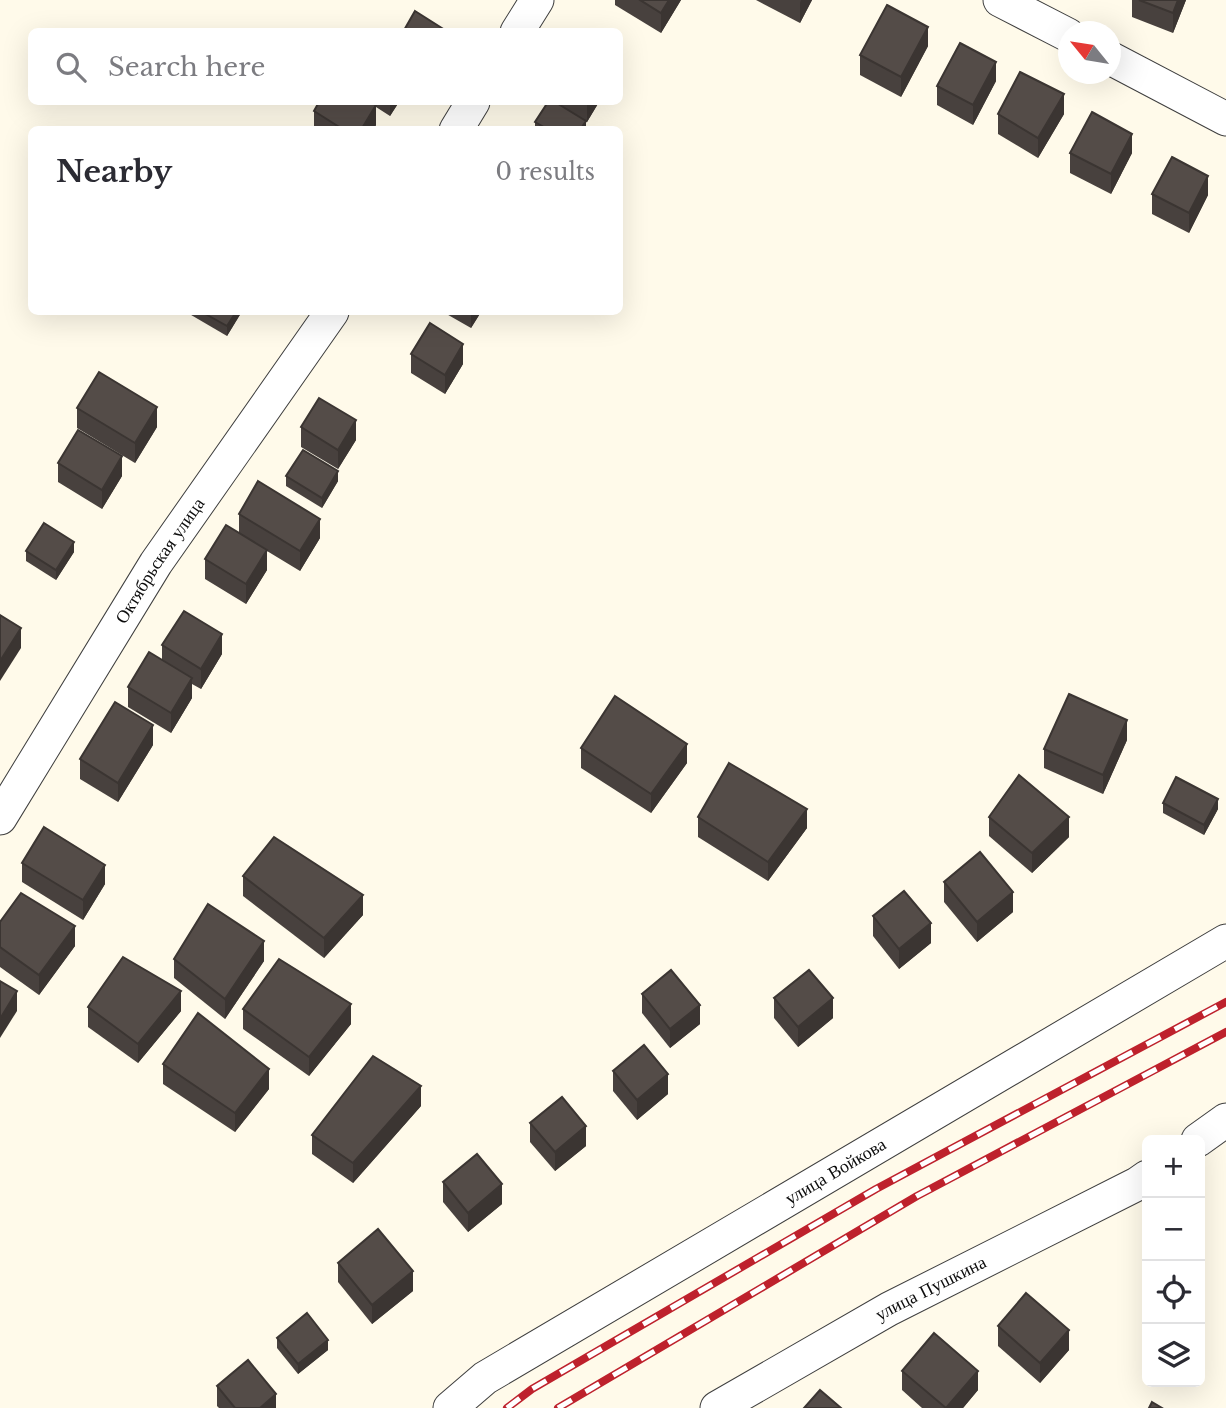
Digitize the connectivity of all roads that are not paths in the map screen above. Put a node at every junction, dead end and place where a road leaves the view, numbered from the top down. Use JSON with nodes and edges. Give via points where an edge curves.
{"nodes":[{"id":1,"x":537,"y":0,"type":"edge"},
{"id":2,"x":1000,"y":0,"type":"edge"},
{"id":3,"x":520,"y":28,"type":"edge"},
{"id":4,"x":1058,"y":29,"type":"edge"},
{"id":5,"x":1121,"y":63,"type":"edge"},
{"id":6,"x":471,"y":105,"type":"edge"},
{"id":7,"x":1226,"y":119,"type":"edge"},
{"id":8,"x":458,"y":126,"type":"edge"},
{"id":9,"x":330,"y":315,"type":"edge"},
{"id":10,"x":0,"y":818,"type":"edge"},
{"id":11,"x":1226,"y":941,"type":"edge"},
{"id":12,"x":1226,"y":1120,"type":"edge"},
{"id":13,"x":1205,"y":1135,"type":"edge"},
{"id":14,"x":1142,"y":1180,"type":"edge"},
{"id":15,"x":450,"y":1408,"type":"edge"},
{"id":16,"x":717,"y":1408,"type":"edge"}],
"edges":[{"from":1,"to":3,"type":"street"},
{"from":2,"to":4,"type":"street"},
{"from":5,"to":7,"type":"street"},
{"from":6,"to":8,"type":"street"},
{"from":9,"to":10,"type":"street","name":"Октябрьская улица","via":[[156,563]]},
{"from":11,"to":15,"type":"street","name":"улица Войкова","via":[[496,1371]]},
{"from":12,"to":13,"type":"street"},
{"from":14,"to":16,"type":"street","name":"улица Пушкина","via":[[889,1310]]}]}
